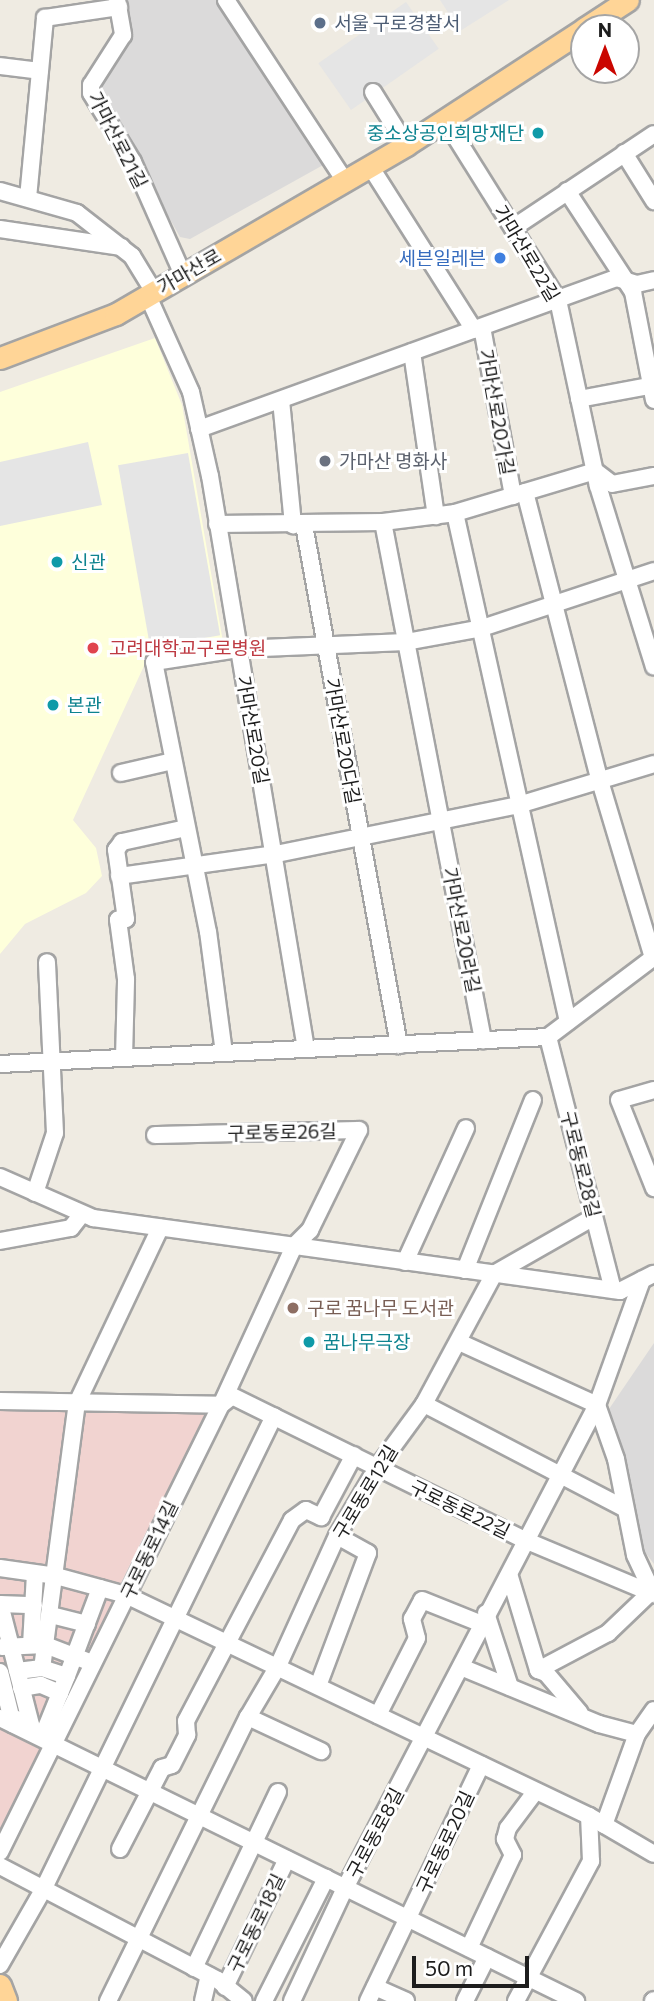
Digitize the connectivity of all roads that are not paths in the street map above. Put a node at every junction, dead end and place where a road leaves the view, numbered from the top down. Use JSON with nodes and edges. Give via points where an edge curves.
{"nodes":[{"id":1,"x":226,"y":0,"type":"edge"},
{"id":2,"x":628,"y":0,"type":"edge"},
{"id":3,"x":118,"y":4,"type":"edge"},
{"id":4,"x":606,"y":14,"type":"edge"},
{"id":5,"x":570,"y":37,"type":"edge"},
{"id":6,"x":0,"y":66,"type":"edge"},
{"id":7,"x":40,"y":71,"type":"junction"},
{"id":8,"x":373,"y":92,"type":"dead end"},
{"id":9,"x":444,"y":120,"type":"junction"},
{"id":10,"x":654,"y":134,"type":"edge"},
{"id":11,"x":406,"y":145,"type":"junction"},
{"id":12,"x":624,"y":153,"type":"junction"},
{"id":13,"x":370,"y":166,"type":"junction"},
{"id":14,"x":345,"y":181,"type":"junction"},
{"id":15,"x":0,"y":191,"type":"edge"},
{"id":16,"x":567,"y":191,"type":"junction"},
{"id":17,"x":27,"y":198,"type":"junction"},
{"id":18,"x":654,"y":201,"type":"edge"},
{"id":19,"x":513,"y":228,"type":"junction"},
{"id":20,"x":0,"y":229,"type":"edge"},
{"id":21,"x":122,"y":247,"type":"junction"},
{"id":22,"x":183,"y":275,"type":"junction"},
{"id":23,"x":625,"y":280,"type":"junction"},
{"id":24,"x":654,"y":280,"type":"edge"},
{"id":25,"x":151,"y":294,"type":"junction"},
{"id":26,"x":558,"y":300,"type":"junction"},
{"id":27,"x":478,"y":329,"type":"junction"},
{"id":28,"x":412,"y":352,"type":"junction"},
{"id":29,"x":0,"y":358,"type":"edge"},
{"id":30,"x":653,"y":391,"type":"edge"},
{"id":31,"x":579,"y":398,"type":"junction"},
{"id":32,"x":281,"y":400,"type":"junction"},
{"id":33,"x":199,"y":429,"type":"junction"},
{"id":34,"x":595,"y":471,"type":"junction"},
{"id":35,"x":654,"y":476,"type":"edge"},
{"id":36,"x":519,"y":494,"type":"junction"},
{"id":37,"x":455,"y":513,"type":"junction"},
{"id":38,"x":436,"y":516,"type":"junction"},
{"id":39,"x":383,"y":522,"type":"junction"},
{"id":40,"x":217,"y":524,"type":"junction"},
{"id":41,"x":299,"y":525,"type":"junction"},
{"id":42,"x":654,"y":571,"type":"edge"},
{"id":43,"x":628,"y":582,"type":"junction"},
{"id":44,"x":553,"y":606,"type":"junction"},
{"id":45,"x":482,"y":628,"type":"junction"},
{"id":46,"x":406,"y":642,"type":"junction"},
{"id":47,"x":326,"y":645,"type":"junction"},
{"id":48,"x":238,"y":649,"type":"junction"},
{"id":49,"x":654,"y":667,"type":"edge"},
{"id":50,"x":173,"y":761,"type":"junction"},
{"id":51,"x":654,"y":764,"type":"edge"},
{"id":52,"x":121,"y":773,"type":"dead end"},
{"id":53,"x":600,"y":781,"type":"junction"},
{"id":54,"x":520,"y":804,"type":"junction"},
{"id":55,"x":441,"y":820,"type":"junction"},
{"id":56,"x":187,"y":828,"type":"junction"},
{"id":57,"x":359,"y":837,"type":"junction"},
{"id":58,"x":276,"y":854,"type":"junction"},
{"id":59,"x":194,"y":864,"type":"junction"},
{"id":60,"x":119,"y":876,"type":"junction"},
{"id":61,"x":653,"y":958,"type":"edge"},
{"id":62,"x":47,"y":962,"type":"dead end"},
{"id":63,"x":568,"y":1022,"type":"junction"},
{"id":64,"x":548,"y":1037,"type":"junction"},
{"id":65,"x":484,"y":1040,"type":"junction"},
{"id":66,"x":399,"y":1045,"type":"junction"},
{"id":67,"x":306,"y":1049,"type":"junction"},
{"id":68,"x":224,"y":1053,"type":"junction"},
{"id":69,"x":124,"y":1058,"type":"junction"},
{"id":70,"x":49,"y":1062,"type":"junction"},
{"id":71,"x":0,"y":1064,"type":"edge"},
{"id":72,"x":654,"y":1090,"type":"edge"},
{"id":73,"x":533,"y":1100,"type":"dead end"},
{"id":74,"x":466,"y":1128,"type":"dead end"},
{"id":75,"x":155,"y":1135,"type":"dead end"},
{"id":76,"x":0,"y":1177,"type":"edge"},
{"id":77,"x":654,"y":1188,"type":"edge"},
{"id":78,"x":35,"y":1193,"type":"junction"},
{"id":79,"x":82,"y":1214,"type":"junction"},
{"id":80,"x":594,"y":1217,"type":"junction"},
{"id":81,"x":160,"y":1228,"type":"junction"},
{"id":82,"x":0,"y":1241,"type":"edge"},
{"id":83,"x":294,"y":1246,"type":"junction"},
{"id":84,"x":405,"y":1262,"type":"junction"},
{"id":85,"x":465,"y":1270,"type":"junction"},
{"id":86,"x":495,"y":1274,"type":"junction"},
{"id":87,"x":648,"y":1277,"type":"edge"},
{"id":88,"x":613,"y":1290,"type":"junction"},
{"id":89,"x":459,"y":1342,"type":"junction"},
{"id":90,"x":0,"y":1402,"type":"edge"},
{"id":91,"x":77,"y":1403,"type":"junction"},
{"id":92,"x":424,"y":1404,"type":"junction"},
{"id":93,"x":221,"y":1405,"type":"junction"},
{"id":94,"x":597,"y":1405,"type":"junction"},
{"id":95,"x":274,"y":1416,"type":"junction"},
{"id":96,"x":354,"y":1455,"type":"junction"},
{"id":97,"x":377,"y":1468,"type":"junction"},
{"id":98,"x":560,"y":1478,"type":"junction"},
{"id":99,"x":624,"y":1508,"type":"junction"},
{"id":100,"x":337,"y":1536,"type":"junction"},
{"id":101,"x":527,"y":1541,"type":"junction"},
{"id":102,"x":0,"y":1568,"type":"edge"},
{"id":103,"x":35,"y":1574,"type":"junction"},
{"id":104,"x":56,"y":1576,"type":"junction"},
{"id":105,"x":510,"y":1577,"type":"junction"},
{"id":106,"x":100,"y":1588,"type":"junction"},
{"id":107,"x":653,"y":1592,"type":"edge"},
{"id":108,"x":126,"y":1595,"type":"junction"},
{"id":109,"x":0,"y":1604,"type":"edge"},
{"id":110,"x":34,"y":1605,"type":"junction"},
{"id":111,"x":51,"y":1615,"type":"junction"},
{"id":112,"x":174,"y":1616,"type":"junction"},
{"id":113,"x":484,"y":1618,"type":"junction"},
{"id":114,"x":87,"y":1624,"type":"junction"},
{"id":115,"x":228,"y":1642,"type":"junction"},
{"id":116,"x":38,"y":1645,"type":"junction"},
{"id":117,"x":5,"y":1646,"type":"edge"},
{"id":118,"x":75,"y":1656,"type":"junction"},
{"id":119,"x":92,"y":1663,"type":"junction"},
{"id":120,"x":278,"y":1666,"type":"junction"},
{"id":121,"x":461,"y":1667,"type":"junction"},
{"id":122,"x":42,"y":1668,"type":"junction"},
{"id":123,"x":538,"y":1670,"type":"junction"},
{"id":124,"x":17,"y":1671,"type":"junction"},
{"id":125,"x":0,"y":1672,"type":"edge"},
{"id":126,"x":67,"y":1676,"type":"junction"},
{"id":127,"x":318,"y":1686,"type":"junction"},
{"id":128,"x":510,"y":1687,"type":"junction"},
{"id":129,"x":21,"y":1688,"type":"junction"},
{"id":130,"x":60,"y":1693,"type":"junction"},
{"id":131,"x":654,"y":1710,"type":"edge"},
{"id":132,"x":581,"y":1714,"type":"junction"},
{"id":133,"x":378,"y":1715,"type":"junction"},
{"id":134,"x":248,"y":1717,"type":"junction"},
{"id":135,"x":8,"y":1719,"type":"edge"},
{"id":136,"x":43,"y":1727,"type":"junction"},
{"id":137,"x":637,"y":1734,"type":"junction"},
{"id":138,"x":426,"y":1738,"type":"junction"},
{"id":139,"x":321,"y":1751,"type":"dead end"},
{"id":140,"x":481,"y":1765,"type":"junction"},
{"id":141,"x":100,"y":1768,"type":"junction"},
{"id":142,"x":149,"y":1791,"type":"junction"},
{"id":143,"x":278,"y":1792,"type":"dead end"},
{"id":144,"x":535,"y":1792,"type":"junction"},
{"id":145,"x":199,"y":1816,"type":"junction"},
{"id":146,"x":589,"y":1816,"type":"junction"},
{"id":147,"x":604,"y":1825,"type":"junction"},
{"id":148,"x":255,"y":1843,"type":"junction"},
{"id":149,"x":120,"y":1849,"type":"dead end"},
{"id":150,"x":0,"y":1852,"type":"edge"},
{"id":151,"x":654,"y":1854,"type":"edge"},
{"id":152,"x":287,"y":1859,"type":"junction"},
{"id":153,"x":0,"y":1867,"type":"edge"},
{"id":154,"x":326,"y":1878,"type":"junction"},
{"id":155,"x":345,"y":1888,"type":"junction"},
{"id":156,"x":43,"y":1890,"type":"junction"},
{"id":157,"x":408,"y":1919,"type":"junction"},
{"id":158,"x":136,"y":1939,"type":"junction"},
{"id":159,"x":469,"y":1948,"type":"junction"},
{"id":160,"x":487,"y":1957,"type":"junction"},
{"id":161,"x":0,"y":1965,"type":"edge"},
{"id":162,"x":202,"y":1972,"type":"junction"},
{"id":163,"x":528,"y":1977,"type":"junction"},
{"id":164,"x":0,"y":1985,"type":"edge"},
{"id":165,"x":225,"y":1987,"type":"junction"},
{"id":166,"x":371,"y":1994,"type":"edge"},
{"id":167,"x":573,"y":2000,"type":"edge"},
{"id":168,"x":6,"y":2001,"type":"edge"},
{"id":169,"x":108,"y":2001,"type":"edge"},
{"id":170,"x":203,"y":2001,"type":"edge"},
{"id":171,"x":244,"y":2001,"type":"edge"},
{"id":172,"x":264,"y":2001,"type":"edge"},
{"id":173,"x":292,"y":2001,"type":"edge"},
{"id":174,"x":406,"y":2001,"type":"edge"},
{"id":175,"x":465,"y":2001,"type":"edge"},
{"id":176,"x":516,"y":2001,"type":"edge"}],
"edges":[{"from":1,"to":14,"type":"street"},
{"from":2,"to":4,"type":"main road","name":"가마산로"},
{"from":3,"to":7,"type":"street","name":"가마산로21길","via":[[45,18]]},
{"from":3,"to":22,"type":"street","name":"가마산로21길","via":[[121,42],[90,85],[90,93],[133,162]]},
{"from":5,"to":9,"type":"main road","name":"가마산로"},
{"from":6,"to":7,"type":"street"},
{"from":7,"to":17,"type":"street","name":"가마산로21길"},
{"from":8,"to":11,"type":"street"},
{"from":9,"to":11,"type":"main road","name":"가마산로"},
{"from":9,"to":19,"type":"street","name":"가마산로22길"},
{"from":10,"to":12,"type":"street"},
{"from":11,"to":13,"type":"main road","name":"가마산로"},
{"from":12,"to":16,"type":"street"},
{"from":12,"to":18,"type":"street"},
{"from":13,"to":14,"type":"main road","name":"가마산로"},
{"from":13,"to":27,"type":"street"},
{"from":14,"to":22,"type":"main road","name":"가마산로"},
{"from":15,"to":17,"type":"street","name":"가마산로20길"},
{"from":16,"to":19,"type":"street"},
{"from":16,"to":23,"type":"street"},
{"from":17,"to":21,"type":"street","name":"가마산로20길","via":[[77,212]]},
{"from":19,"to":26,"type":"street","name":"가마산로22길"},
{"from":20,"to":21,"type":"street"},
{"from":21,"to":25,"type":"street","name":"가마산로20길"},
{"from":22,"to":25,"type":"main road","name":"가마산로"},
{"from":23,"to":24,"type":"street","name":"가마산로20가길","via":[[637,284]]},
{"from":23,"to":26,"type":"street","name":"가마산로20가길","via":[[617,278]]},
{"from":23,"to":30,"type":"street","via":[[632,292]]},
{"from":25,"to":29,"type":"main road","name":"가마산로","via":[[116,314]]},
{"from":25,"to":33,"type":"street","name":"가마산로20길","via":[[191,392]]},
{"from":26,"to":27,"type":"street","name":"가마산로20가길"},
{"from":26,"to":31,"type":"street","name":"가마산로22길"},
{"from":27,"to":28,"type":"street","name":"가마산로20가길"},
{"from":27,"to":36,"type":"street","name":"가마산로20가길"},
{"from":28,"to":32,"type":"street","name":"가마산로20가길"},
{"from":28,"to":38,"type":"street"},
{"from":30,"to":31,"type":"street"},
{"from":31,"to":34,"type":"street","name":"가마산로22길"},
{"from":32,"to":33,"type":"street","name":"가마산로20가길"},
{"from":32,"to":41,"type":"street"},
{"from":33,"to":40,"type":"street","name":"가마산로20길"},
{"from":34,"to":35,"type":"street","via":[[612,484]]},
{"from":34,"to":36,"type":"street"},
{"from":34,"to":43,"type":"street","name":"가마산로22길"},
{"from":36,"to":37,"type":"street"},
{"from":36,"to":44,"type":"street","name":"가마산로20가길"},
{"from":37,"to":38,"type":"street"},
{"from":37,"to":45,"type":"street"},
{"from":38,"to":39,"type":"street"},
{"from":39,"to":41,"type":"street"},
{"from":39,"to":46,"type":"street"},
{"from":40,"to":41,"type":"street"},
{"from":40,"to":48,"type":"street","name":"가마산로20길"},
{"from":41,"to":47,"type":"street","name":"가마산로20다길"},
{"from":42,"to":43,"type":"street"},
{"from":43,"to":44,"type":"street"},
{"from":43,"to":49,"type":"street","name":"가마산로22길"},
{"from":44,"to":45,"type":"street"},
{"from":44,"to":53,"type":"street"},
{"from":45,"to":46,"type":"street"},
{"from":45,"to":54,"type":"street"},
{"from":46,"to":47,"type":"street"},
{"from":46,"to":55,"type":"street"},
{"from":47,"to":48,"type":"street"},
{"from":47,"to":57,"type":"street","name":"가마산로20다길"},
{"from":48,"to":50,"type":"street","via":[[153,662]]},
{"from":48,"to":58,"type":"street","name":"가마산로20길"},
{"from":50,"to":52,"type":"street"},
{"from":50,"to":56,"type":"street"},
{"from":51,"to":53,"type":"street"},
{"from":53,"to":54,"type":"street"},
{"from":53,"to":61,"type":"street"},
{"from":54,"to":55,"type":"street"},
{"from":54,"to":63,"type":"street"},
{"from":55,"to":57,"type":"street"},
{"from":55,"to":65,"type":"street","name":"가마산로20라길"},
{"from":56,"to":59,"type":"street"},
{"from":56,"to":60,"type":"street","via":[[122,842],[116,849]]},
{"from":57,"to":58,"type":"street"},
{"from":57,"to":66,"type":"street"},
{"from":58,"to":59,"type":"street"},
{"from":58,"to":67,"type":"street","name":"가마산로20길"},
{"from":59,"to":60,"type":"street"},
{"from":59,"to":68,"type":"street"},
{"from":60,"to":69,"type":"street","via":[[126,919],[118,920],[125,979]]},
{"from":61,"to":63,"type":"street"},
{"from":62,"to":70,"type":"street"},
{"from":63,"to":64,"type":"street"},
{"from":64,"to":65,"type":"street"},
{"from":64,"to":80,"type":"street","name":"구로동로28길"},
{"from":65,"to":66,"type":"street"},
{"from":66,"to":67,"type":"street"},
{"from":67,"to":68,"type":"street"},
{"from":68,"to":69,"type":"street"},
{"from":69,"to":70,"type":"street"},
{"from":70,"to":71,"type":"street"},
{"from":70,"to":78,"type":"street","via":[[55,1133]]},
{"from":72,"to":77,"type":"street","via":[[619,1100]]},
{"from":73,"to":85,"type":"street"},
{"from":74,"to":84,"type":"street"},
{"from":75,"to":83,"type":"street","name":"구로동로26길","via":[[359,1130],[310,1230]]},
{"from":76,"to":78,"type":"street"},
{"from":78,"to":79,"type":"street"},
{"from":79,"to":81,"type":"street"},
{"from":79,"to":82,"type":"street","via":[[71,1228]]},
{"from":80,"to":86,"type":"street"},
{"from":80,"to":88,"type":"street","name":"구로동로28길"},
{"from":81,"to":83,"type":"street"},
{"from":81,"to":91,"type":"street"},
{"from":83,"to":84,"type":"street"},
{"from":83,"to":93,"type":"street","name":"구로동로14길"},
{"from":84,"to":85,"type":"street"},
{"from":85,"to":86,"type":"street"},
{"from":86,"to":88,"type":"street"},
{"from":86,"to":89,"type":"street","name":"구로동로12길"},
{"from":87,"to":88,"type":"street"},
{"from":87,"to":94,"type":"street","name":"구로동로8길"},
{"from":89,"to":92,"type":"street","name":"구로동로12길"},
{"from":89,"to":94,"type":"street"},
{"from":90,"to":91,"type":"street","name":"구로동로22길"},
{"from":91,"to":93,"type":"street","name":"구로동로22길"},
{"from":91,"to":104,"type":"street"},
{"from":92,"to":97,"type":"street","name":"구로동로12길"},
{"from":92,"to":98,"type":"street"},
{"from":93,"to":95,"type":"street","name":"구로동로22길","via":[[233,1396]]},
{"from":93,"to":108,"type":"street","name":"구로동로14길"},
{"from":94,"to":98,"type":"street","name":"구로동로8길"},
{"from":94,"to":99,"type":"street","via":[[616,1459]]},
{"from":95,"to":96,"type":"street","name":"구로동로22길"},
{"from":95,"to":112,"type":"street"},
{"from":96,"to":97,"type":"street","name":"구로동로22길"},
{"from":96,"to":115,"type":"street","name":"구로동로12길","via":[[321,1517],[306,1510],[292,1520]]},
{"from":97,"to":100,"type":"street","name":"구로동로12길"},
{"from":97,"to":101,"type":"street","name":"구로동로22길"},
{"from":98,"to":99,"type":"street"},
{"from":98,"to":101,"type":"street","name":"구로동로8길"},
{"from":99,"to":107,"type":"street","via":[[635,1555]]},
{"from":100,"to":120,"type":"street","name":"구로동로12길"},
{"from":100,"to":127,"type":"street","via":[[368,1553]]},
{"from":101,"to":105,"type":"street","name":"구로동로8길"},
{"from":101,"to":107,"type":"street","name":"구로동로22길"},
{"from":102,"to":103,"type":"street"},
{"from":103,"to":104,"type":"street"},
{"from":103,"to":110,"type":"street"},
{"from":104,"to":106,"type":"street"},
{"from":104,"to":111,"type":"street"},
{"from":105,"to":113,"type":"street","name":"구로동로8길"},
{"from":105,"to":123,"type":"street"},
{"from":106,"to":108,"type":"street"},
{"from":106,"to":114,"type":"street"},
{"from":107,"to":123,"type":"street","via":[[608,1633]]},
{"from":108,"to":112,"type":"street"},
{"from":108,"to":119,"type":"street","name":"구로동로14길"},
{"from":109,"to":110,"type":"street"},
{"from":109,"to":117,"type":"street"},
{"from":110,"to":116,"type":"street"},
{"from":111,"to":114,"type":"street"},
{"from":111,"to":116,"type":"street"},
{"from":112,"to":115,"type":"street"},
{"from":112,"to":141,"type":"street"},
{"from":113,"to":121,"type":"street","name":"구로동로8길"},
{"from":113,"to":128,"type":"street"},
{"from":113,"to":133,"type":"street","via":[[422,1600],[412,1619],[416,1638]]},
{"from":114,"to":118,"type":"street"},
{"from":115,"to":120,"type":"street"},
{"from":115,"to":142,"type":"street","via":[[186,1721],[187,1735],[172,1765],[162,1769]]},
{"from":116,"to":117,"type":"street"},
{"from":116,"to":118,"type":"street"},
{"from":116,"to":122,"type":"street"},
{"from":117,"to":124,"type":"street"},
{"from":118,"to":119,"type":"street"},
{"from":118,"to":126,"type":"street"},
{"from":119,"to":136,"type":"street","name":"구로동로14길"},
{"from":120,"to":127,"type":"street"},
{"from":120,"to":134,"type":"street","name":"구로동로12길"},
{"from":121,"to":128,"type":"street"},
{"from":121,"to":138,"type":"street","name":"구로동로8길"},
{"from":122,"to":124,"type":"street"},
{"from":122,"to":126,"type":"street"},
{"from":123,"to":132,"type":"street","via":[[547,1673]]},
{"from":124,"to":129,"type":"street"},
{"from":125,"to":135,"type":"street"},
{"from":126,"to":130,"type":"street"},
{"from":127,"to":133,"type":"street"},
{"from":128,"to":132,"type":"street"},
{"from":129,"to":130,"type":"street","via":[[41,1685]]},
{"from":129,"to":136,"type":"street"},
{"from":130,"to":136,"type":"street"},
{"from":131,"to":137,"type":"street"},
{"from":132,"to":137,"type":"street"},
{"from":133,"to":138,"type":"street"},
{"from":134,"to":139,"type":"street"},
{"from":134,"to":145,"type":"street","name":"구로동로12길"},
{"from":135,"to":136,"type":"street","name":"구로동로18길"},
{"from":135,"to":136,"type":"street"},
{"from":136,"to":141,"type":"street","name":"구로동로18길"},
{"from":136,"to":150,"type":"street","name":"구로동로14길"},
{"from":137,"to":147,"type":"street"},
{"from":138,"to":140,"type":"street"},
{"from":138,"to":155,"type":"street","name":"구로동로8길"},
{"from":140,"to":144,"type":"street"},
{"from":140,"to":157,"type":"street","name":"구로동로20길"},
{"from":141,"to":142,"type":"street","name":"구로동로18길"},
{"from":141,"to":156,"type":"street"},
{"from":142,"to":145,"type":"street","name":"구로동로18길"},
{"from":142,"to":149,"type":"street"},
{"from":143,"to":148,"type":"street","name":"구로동로18길"},
{"from":144,"to":146,"type":"street"},
{"from":144,"to":159,"type":"street","via":[[508,1828],[505,1839],[513,1855]]},
{"from":145,"to":148,"type":"street","name":"구로동로18길"},
{"from":145,"to":158,"type":"street","name":"구로동로12길"},
{"from":146,"to":147,"type":"street"},
{"from":146,"to":163,"type":"street","via":[[591,1861]]},
{"from":147,"to":151,"type":"street"},
{"from":148,"to":152,"type":"street","name":"구로동로18길"},
{"from":148,"to":162,"type":"street","name":"구로동로18길"},
{"from":152,"to":154,"type":"street","name":"구로동로18길"},
{"from":152,"to":165,"type":"street","name":"구로동로18길"},
{"from":153,"to":156,"type":"street"},
{"from":154,"to":155,"type":"street","name":"구로동로18길"},
{"from":154,"to":172,"type":"street"},
{"from":155,"to":157,"type":"street","name":"구로동로18길"},
{"from":155,"to":173,"type":"street","name":"구로동로8길"},
{"from":156,"to":158,"type":"street"},
{"from":156,"to":161,"type":"street"},
{"from":157,"to":159,"type":"street","name":"구로동로18길"},
{"from":157,"to":166,"type":"street"},
{"from":158,"to":162,"type":"street"},
{"from":158,"to":169,"type":"street","name":"구로동로12길"},
{"from":159,"to":160,"type":"street","name":"구로동로18길"},
{"from":160,"to":163,"type":"street","name":"구로동로18길"},
{"from":160,"to":175,"type":"street"},
{"from":162,"to":165,"type":"street"},
{"from":162,"to":170,"type":"street"},
{"from":163,"to":167,"type":"street","name":"구로동로18길"},
{"from":163,"to":176,"type":"street"},
{"from":164,"to":168,"type":"main road"},
{"from":165,"to":171,"type":"street"},
{"from":166,"to":174,"type":"street"}]}
